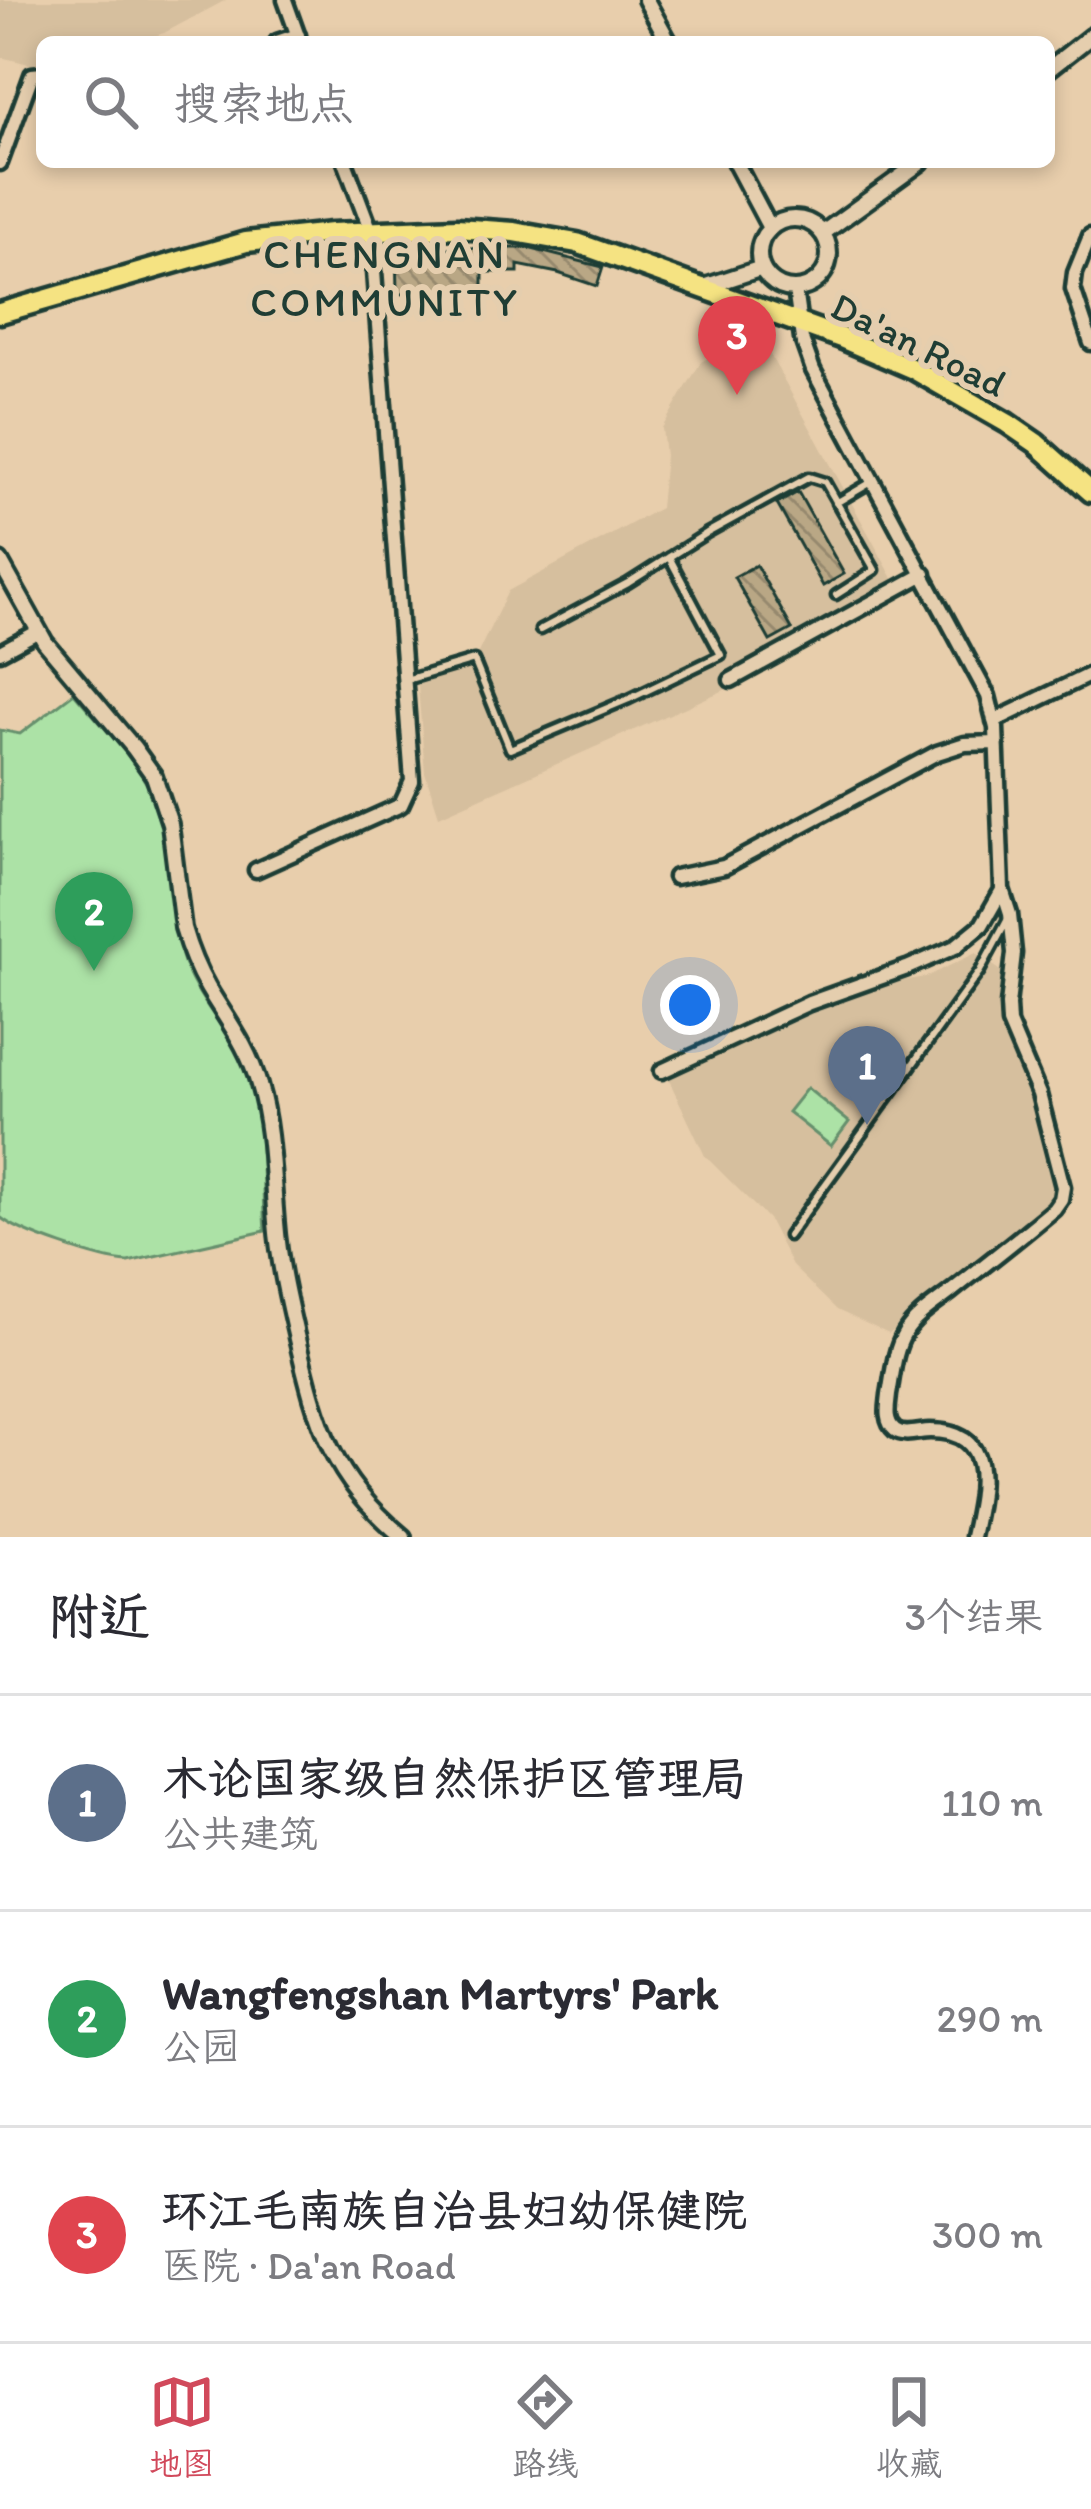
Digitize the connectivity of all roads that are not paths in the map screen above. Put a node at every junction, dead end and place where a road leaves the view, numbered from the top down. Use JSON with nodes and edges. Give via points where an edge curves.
{"nodes":[{"id":1,"x":285,"y":0,"type":"edge"},
{"id":2,"x":646,"y":0,"type":"edge"},
{"id":3,"x":298,"y":36,"type":"edge"},
{"id":4,"x":666,"y":36,"type":"edge"},
{"id":5,"x":1091,"y":36,"type":"edge"},
{"id":6,"x":1055,"y":64,"type":"edge"},
{"id":7,"x":36,"y":75,"type":"edge"},
{"id":8,"x":0,"y":163,"type":"edge"},
{"id":9,"x":347,"y":168,"type":"edge"},
{"id":10,"x":738,"y":168,"type":"edge"},
{"id":11,"x":913,"y":168,"type":"edge"},
{"id":12,"x":770,"y":228,"type":"junction"},
{"id":13,"x":371,"y":231,"type":"junction"},
{"id":14,"x":823,"y":233,"type":"junction"},
{"id":15,"x":1090,"y":236,"type":"edge"},
{"id":16,"x":762,"y":268,"type":"junction"},
{"id":17,"x":701,"y":288,"type":"junction"},
{"id":18,"x":795,"y":289,"type":"junction"},
{"id":19,"x":0,"y":314,"type":"edge"},
{"id":20,"x":798,"y":323,"type":"junction"},
{"id":21,"x":1091,"y":343,"type":"edge"},
{"id":22,"x":873,"y":481,"type":"junction"},
{"id":23,"x":1091,"y":492,"type":"edge"},
{"id":24,"x":836,"y":503,"type":"junction"},
{"id":25,"x":669,"y":557,"type":"junction"},
{"id":26,"x":0,"y":561,"type":"edge"},
{"id":27,"x":924,"y":574,"type":"junction"},
{"id":28,"x":836,"y":595,"type":"dead end"},
{"id":29,"x":540,"y":630,"type":"dead end"},
{"id":30,"x":38,"y":632,"type":"junction"},
{"id":31,"x":0,"y":652,"type":"edge"},
{"id":32,"x":1091,"y":674,"type":"edge"},
{"id":33,"x":406,"y":680,"type":"junction"},
{"id":34,"x":731,"y":680,"type":"dead end"},
{"id":35,"x":994,"y":721,"type":"junction"},
{"id":36,"x":997,"y":743,"type":"junction"},
{"id":37,"x":256,"y":870,"type":"dead end"},
{"id":38,"x":675,"y":877,"type":"dead end"},
{"id":39,"x":1002,"y":889,"type":"junction"},
{"id":40,"x":1010,"y":914,"type":"junction"},
{"id":41,"x":662,"y":1070,"type":"dead end"},
{"id":42,"x":788,"y":1236,"type":"dead end"},
{"id":43,"x":403,"y":1537,"type":"edge"},
{"id":44,"x":973,"y":1537,"type":"edge"}],
"edges":[{"from":1,"to":3,"type":"street"},
{"from":2,"to":4,"type":"street"},
{"from":5,"to":6,"type":"street"},
{"from":7,"to":8,"type":"street"},
{"from":9,"to":13,"type":"street"},
{"from":10,"to":12,"type":"street"},
{"from":11,"to":14,"type":"street"},
{"from":12,"to":14,"type":"street","via":[[794,218]]},
{"from":12,"to":16,"type":"street","via":[[759,251]]},
{"from":13,"to":17,"type":"main road","name":"Da'an Road","via":[[545,236]]},
{"from":13,"to":19,"type":"main road","name":"Da'an Road","via":[[246,242]]},
{"from":13,"to":33,"type":"street"},
{"from":14,"to":18,"type":"street","via":[[825,271]]},
{"from":15,"to":21,"type":"street","via":[[1073,289]]},
{"from":16,"to":17,"type":"street"},
{"from":16,"to":18,"type":"street"},
{"from":17,"to":20,"type":"main road","name":"Da'an Road"},
{"from":18,"to":20,"type":"street"},
{"from":20,"to":22,"type":"street","via":[[813,370]]},
{"from":20,"to":23,"type":"main road","name":"Da'an Road","via":[[949,386],[1036,443]]},
{"from":22,"to":24,"type":"lane"},
{"from":22,"to":27,"type":"street"},
{"from":24,"to":25,"type":"lane","via":[[825,482],[803,479]]},
{"from":24,"to":28,"type":"lane","via":[[874,571]]},
{"from":25,"to":29,"type":"lane"},
{"from":25,"to":33,"type":"lane","via":[[721,655],[629,699],[509,748],[474,660]]},
{"from":26,"to":30,"type":"street"},
{"from":27,"to":34,"type":"street"},
{"from":27,"to":35,"type":"street","via":[[984,685]]},
{"from":30,"to":31,"type":"street"},
{"from":30,"to":43,"type":"street","via":[[145,761],[161,792],[188,944],[263,1097],[280,1264],[317,1418],[354,1489]]},
{"from":32,"to":35,"type":"street"},
{"from":33,"to":37,"type":"street","via":[[412,772],[401,805]]},
{"from":35,"to":36,"type":"street"},
{"from":36,"to":38,"type":"street","via":[[937,753],[724,867]]},
{"from":36,"to":39,"type":"street"},
{"from":39,"to":40,"type":"street"},
{"from":39,"to":41,"type":"street","via":[[982,925],[955,947]]},
{"from":40,"to":42,"type":"lane","via":[[980,971]]},
{"from":40,"to":44,"type":"street","via":[[1009,1023],[1040,1094],[1061,1199],[912,1323],[897,1352],[887,1411],[896,1431],[943,1432],[973,1449],[982,1469]]}]}
